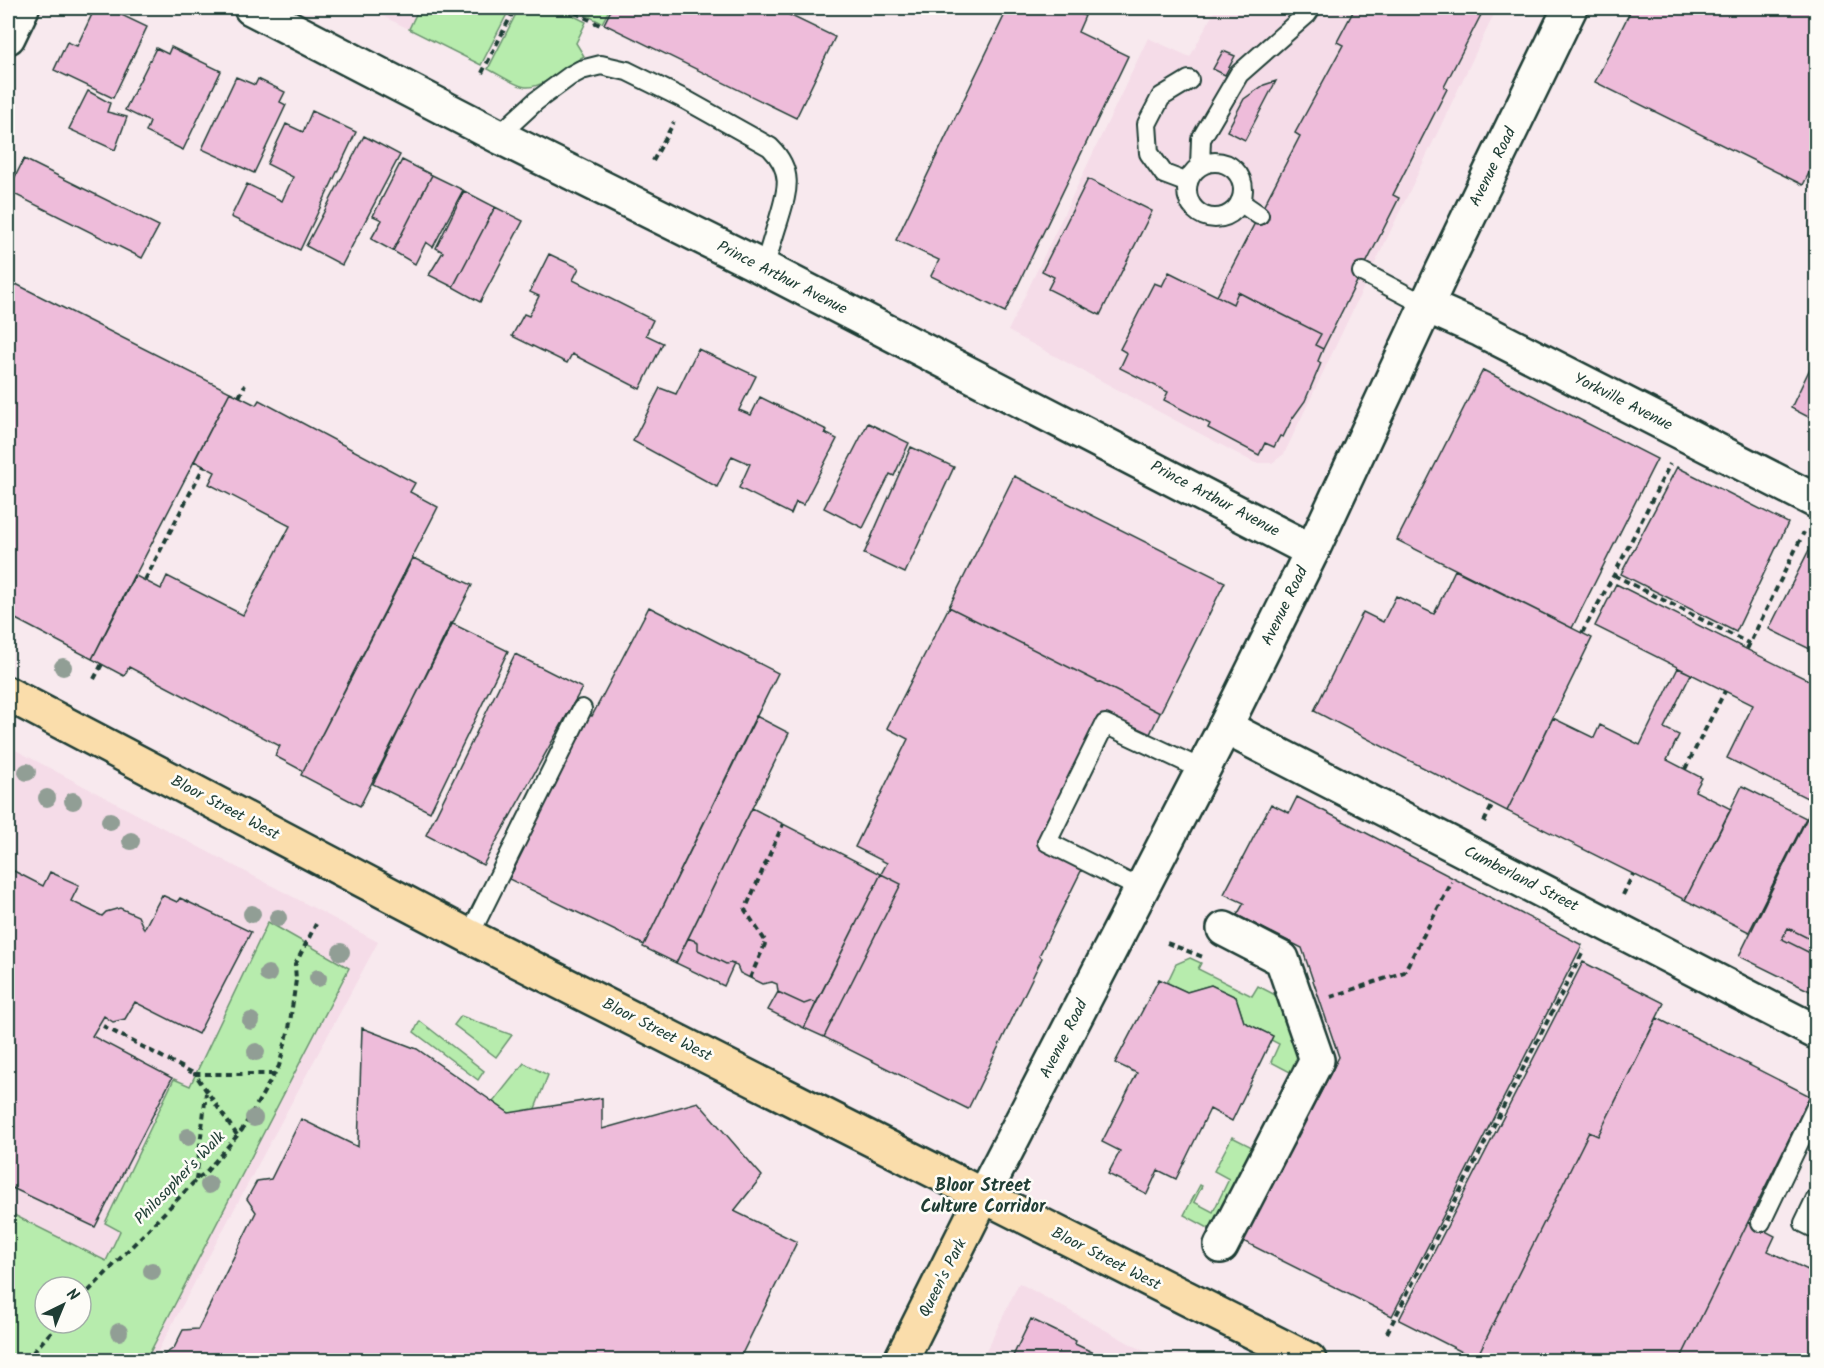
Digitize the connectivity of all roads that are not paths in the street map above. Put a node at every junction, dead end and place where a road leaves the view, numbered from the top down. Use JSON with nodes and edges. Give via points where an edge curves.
{"nodes":[{"id":1,"x":22,"y":8,"type":"edge"},
{"id":2,"x":251,"y":8,"type":"edge"},
{"id":3,"x":1311,"y":8,"type":"edge"},
{"id":4,"x":1569,"y":8,"type":"edge"},
{"id":5,"x":8,"y":37,"type":"edge"},
{"id":6,"x":1189,"y":80,"type":"dead end"},
{"id":7,"x":498,"y":136,"type":"junction"},
{"id":8,"x":1200,"y":166,"type":"junction"},
{"id":9,"x":1188,"y":183,"type":"junction"},
{"id":10,"x":1240,"y":202,"type":"junction"},
{"id":11,"x":1259,"y":215,"type":"dead end"},
{"id":12,"x":764,"y":268,"type":"junction"},
{"id":13,"x":1362,"y":272,"type":"dead end"},
{"id":14,"x":1427,"y":306,"type":"junction"},
{"id":15,"x":1811,"y":515,"type":"edge"},
{"id":16,"x":1312,"y":551,"type":"junction"},
{"id":17,"x":8,"y":694,"type":"edge"},
{"id":18,"x":582,"y":709,"type":"dead end"},
{"id":19,"x":1225,"y":727,"type":"junction"},
{"id":20,"x":1203,"y":770,"type":"junction"},
{"id":21,"x":1141,"y":889,"type":"junction"},
{"id":22,"x":1224,"y":929,"type":"dead end"},
{"id":23,"x":469,"y":936,"type":"junction"},
{"id":24,"x":1816,"y":1032,"type":"edge"},
{"id":25,"x":1816,"y":1107,"type":"edge"},
{"id":26,"x":983,"y":1196,"type":"junction"},
{"id":27,"x":1816,"y":1198,"type":"edge"},
{"id":28,"x":1761,"y":1222,"type":"dead end"},
{"id":29,"x":1816,"y":1229,"type":"edge"},
{"id":30,"x":1221,"y":1246,"type":"dead end"},
{"id":31,"x":902,"y":1360,"type":"edge"},
{"id":32,"x":1309,"y":1360,"type":"edge"}],
"edges":[{"from":1,"to":5,"type":"street"},
{"from":2,"to":7,"type":"street","name":"Prince Arthur Avenue"},
{"from":3,"to":8,"type":"lane","via":[[1239,74],[1201,139]]},
{"from":4,"to":14,"type":"street","name":"Avenue Road"},
{"from":6,"to":9,"type":"lane","via":[[1161,97],[1147,123],[1149,153],[1164,174]]},
{"from":7,"to":12,"type":"street","name":"Prince Arthur Avenue"},
{"from":7,"to":12,"type":"lane","via":[[536,101],[570,76],[593,66],[627,71],[687,100],[758,139],[782,163],[788,190]]},
{"from":8,"to":9,"type":"lane"},
{"from":8,"to":10,"type":"lane","via":[[1217,162],[1234,169],[1243,184]]},
{"from":9,"to":10,"type":"lane","via":[[1190,201],[1210,218],[1228,215]]},
{"from":10,"to":11,"type":"lane"},
{"from":12,"to":16,"type":"street","name":"Prince Arthur Avenue"},
{"from":13,"to":14,"type":"lane"},
{"from":14,"to":15,"type":"street","name":"Yorkville Avenue","via":[[1481,330]]},
{"from":14,"to":16,"type":"street","name":"Avenue Road"},
{"from":16,"to":19,"type":"street","name":"Avenue Road"},
{"from":17,"to":23,"type":"main road","name":"Bloor Street West"},
{"from":18,"to":23,"type":"lane"},
{"from":19,"to":20,"type":"street","name":"Avenue Road"},
{"from":19,"to":24,"type":"street","name":"Cumberland Street"},
{"from":20,"to":21,"type":"street","name":"Avenue Road"},
{"from":20,"to":21,"type":"lane","via":[[1106,724],[1047,842]]},
{"from":21,"to":26,"type":"street","name":"Avenue Road"},
{"from":22,"to":30,"type":"street","via":[[1282,959],[1317,1060]]},
{"from":23,"to":26,"type":"main road","name":"Bloor Street West"},
{"from":25,"to":28,"type":"lane"},
{"from":26,"to":31,"type":"main road","name":"Queen's Park"},
{"from":26,"to":32,"type":"main road","name":"Bloor Street West"},
{"from":27,"to":29,"type":"lane","via":[[1804,1223]]}]}
